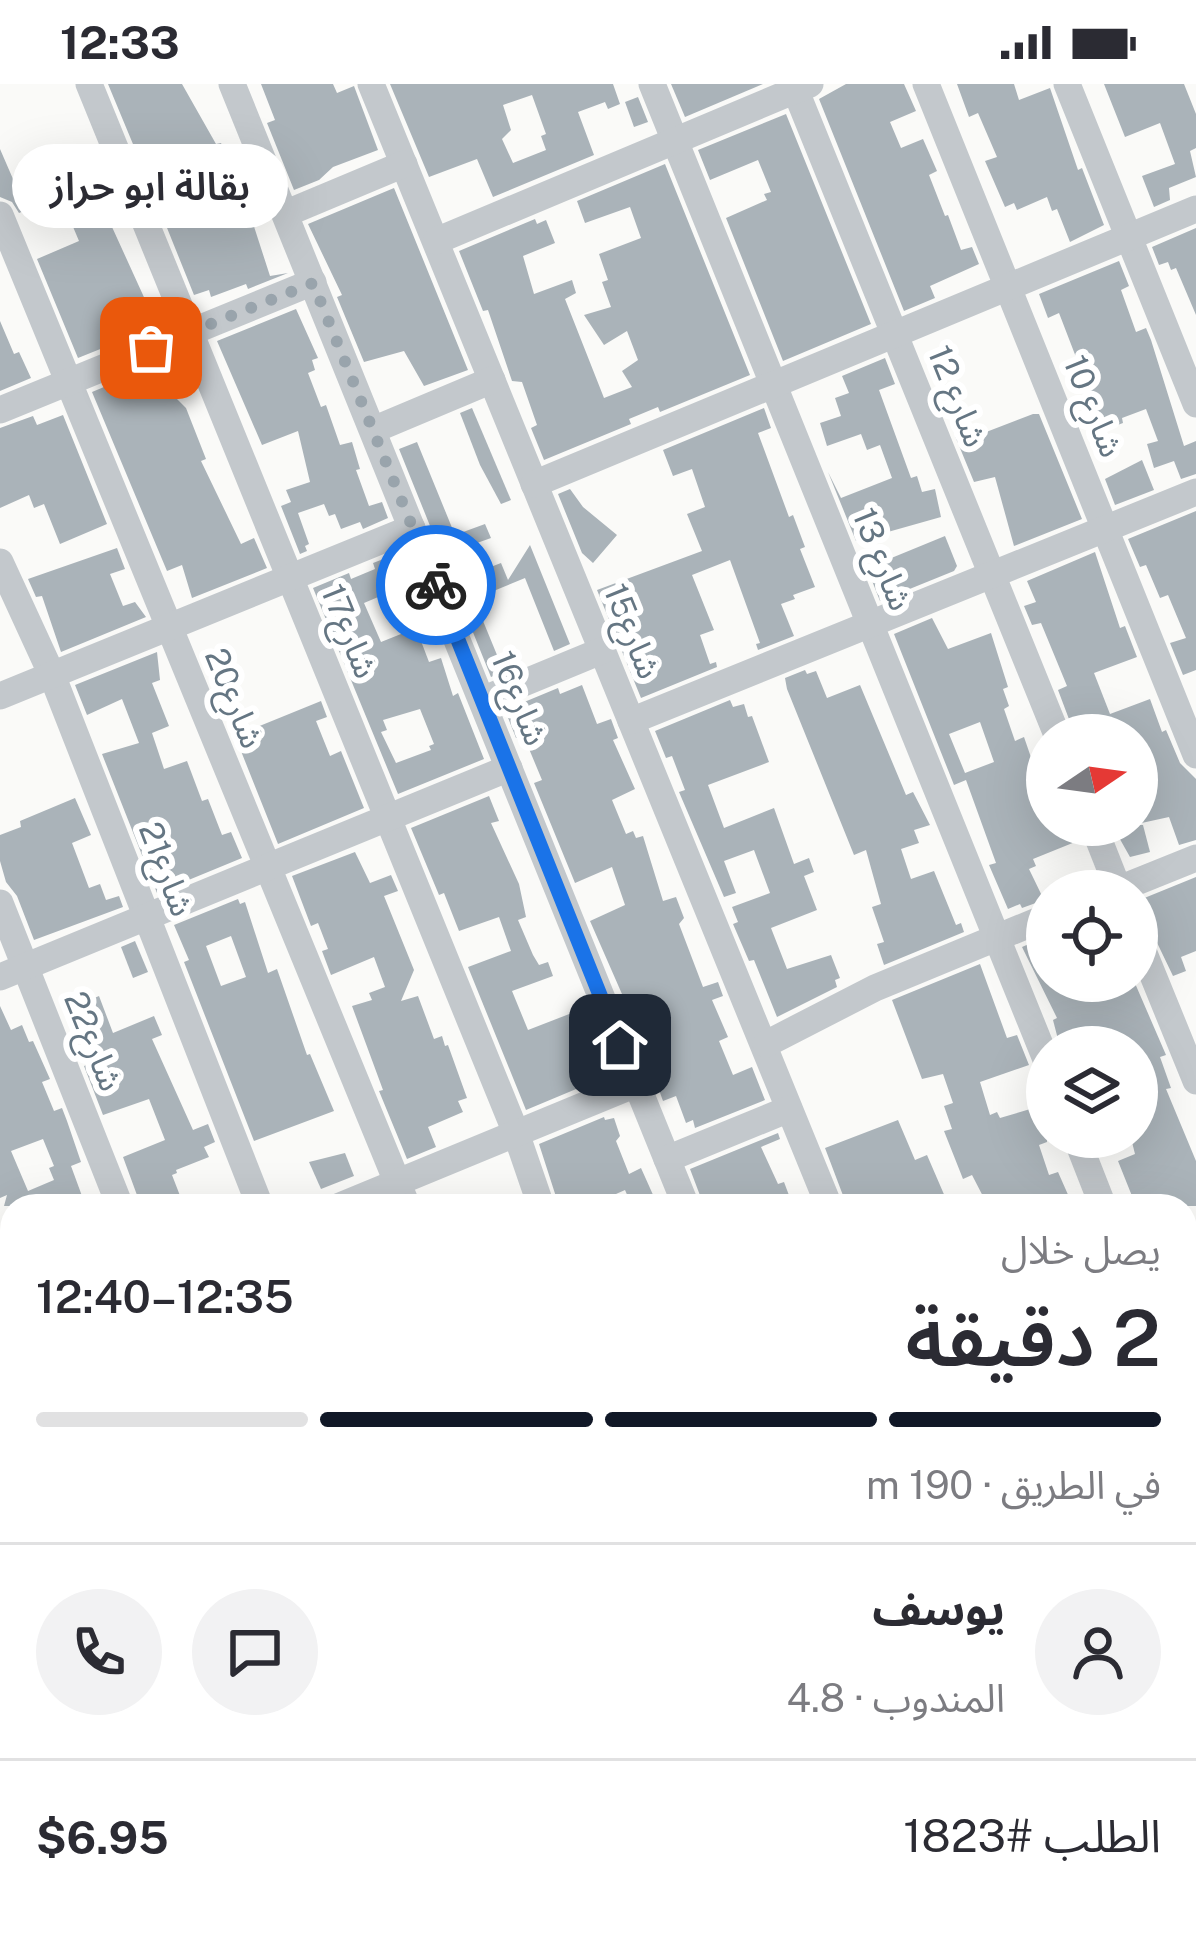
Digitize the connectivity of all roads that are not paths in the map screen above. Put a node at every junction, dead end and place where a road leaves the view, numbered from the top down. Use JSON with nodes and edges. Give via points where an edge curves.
{"nodes":[{"id":1,"x":89,"y":84,"type":"edge"},
{"id":2,"x":232,"y":84,"type":"edge"},
{"id":3,"x":370,"y":84,"type":"edge"},
{"id":4,"x":652,"y":84,"type":"edge"},
{"id":5,"x":926,"y":84,"type":"edge"},
{"id":6,"x":1067,"y":84,"type":"edge"},
{"id":7,"x":800,"y":86,"type":"edge"},
{"id":8,"x":675,"y":141,"type":"junction"},
{"id":9,"x":404,"y":164,"type":"junction"},
{"id":10,"x":1196,"y":209,"type":"edge"},
{"id":11,"x":287,"y":213,"type":"junction"},
{"id":12,"x":0,"y":215,"type":"edge"},
{"id":13,"x":1129,"y":236,"type":"junction"},
{"id":14,"x":436,"y":241,"type":"junction"},
{"id":15,"x":313,"y":283,"type":"junction"},
{"id":16,"x":1006,"y":288,"type":"junction"},
{"id":17,"x":192,"y":332,"type":"junction"},
{"id":18,"x":895,"y":336,"type":"junction"},
{"id":19,"x":492,"y":380,"type":"junction"},
{"id":20,"x":68,"y":381,"type":"junction"},
{"id":21,"x":774,"y":387,"type":"junction"},
{"id":22,"x":1196,"y":404,"type":"edge"},
{"id":23,"x":0,"y":410,"type":"edge"},
{"id":24,"x":373,"y":430,"type":"junction"},
{"id":25,"x":534,"y":484,"type":"junction"},
{"id":26,"x":1196,"y":492,"type":"edge"},
{"id":27,"x":412,"y":527,"type":"junction"},
{"id":28,"x":1105,"y":529,"type":"junction"},
{"id":29,"x":0,"y":562,"type":"edge"},
{"id":30,"x":992,"y":574,"type":"junction"},
{"id":31,"x":290,"y":578,"type":"junction"},
{"id":32,"x":870,"y":623,"type":"junction"},
{"id":33,"x":167,"y":628,"type":"junction"},
{"id":34,"x":601,"y":651,"type":"junction"},
{"id":35,"x":52,"y":675,"type":"junction"},
{"id":36,"x":0,"y":696,"type":"edge"},
{"id":37,"x":482,"y":700,"type":"junction"},
{"id":38,"x":1049,"y":714,"type":"edge"},
{"id":39,"x":631,"y":721,"type":"junction"},
{"id":40,"x":1196,"y":754,"type":"edge"},
{"id":41,"x":509,"y":768,"type":"junction"},
{"id":42,"x":388,"y":818,"type":"junction"},
{"id":43,"x":1196,"y":858,"type":"edge"},
{"id":44,"x":265,"y":866,"type":"junction"},
{"id":45,"x":1158,"y":873,"type":"edge"},
{"id":46,"x":0,"y":903,"type":"edge"},
{"id":47,"x":146,"y":916,"type":"junction"},
{"id":48,"x":1026,"y":925,"type":"edge"},
{"id":49,"x":998,"y":936,"type":"junction"},
{"id":50,"x":13,"y":972,"type":"edge"},
{"id":51,"x":1158,"y":988,"type":"edge"},
{"id":52,"x":1033,"y":1026,"type":"edge"},
{"id":53,"x":766,"y":1044,"type":"junction"},
{"id":54,"x":1196,"y":1081,"type":"edge"},
{"id":55,"x":636,"y":1084,"type":"junction"},
{"id":56,"x":789,"y":1109,"type":"junction"},
{"id":57,"x":516,"y":1133,"type":"junction"},
{"id":58,"x":1084,"y":1158,"type":"edge"},
{"id":59,"x":667,"y":1159,"type":"junction"},
{"id":60,"x":115,"y":1194,"type":"edge"},
{"id":61,"x":255,"y":1194,"type":"edge"},
{"id":62,"x":403,"y":1194,"type":"edge"},
{"id":63,"x":405,"y":1194,"type":"edge"},
{"id":64,"x":537,"y":1194,"type":"edge"},
{"id":65,"x":681,"y":1194,"type":"edge"},
{"id":66,"x":824,"y":1194,"type":"edge"},
{"id":67,"x":1098,"y":1194,"type":"edge"}],
"edges":[{"from":1,"to":17,"type":"street","name":"شارع17"},
{"from":2,"to":11,"type":"street","name":"شارع16"},
{"from":3,"to":9,"type":"street","name":"شارع15"},
{"from":4,"to":8,"type":"street","name":"شارع 13"},
{"from":5,"to":16,"type":"street","name":"شارع 10"},
{"from":6,"to":13,"type":"street"},
{"from":7,"to":8,"type":"street"},
{"from":7,"to":18,"type":"street","name":"شارع 12"},
{"from":8,"to":14,"type":"street"},
{"from":8,"to":21,"type":"street","name":"شارع 13"},
{"from":9,"to":11,"type":"street"},
{"from":9,"to":14,"type":"street","name":"شارع15"},
{"from":10,"to":13,"type":"street"},
{"from":11,"to":15,"type":"street","name":"شارع16"},
{"from":12,"to":20,"type":"street","name":"شارع20"},
{"from":13,"to":16,"type":"street"},
{"from":13,"to":22,"type":"street"},
{"from":14,"to":19,"type":"street","name":"شارع15"},
{"from":15,"to":17,"type":"street"},
{"from":15,"to":24,"type":"street","name":"شارع16"},
{"from":16,"to":18,"type":"street"},
{"from":16,"to":28,"type":"street","name":"شارع 10"},
{"from":17,"to":20,"type":"street"},
{"from":17,"to":31,"type":"street","name":"شارع17"},
{"from":18,"to":21,"type":"street"},
{"from":18,"to":30,"type":"street","name":"شارع 12"},
{"from":19,"to":24,"type":"street"},
{"from":19,"to":25,"type":"street","name":"شارع15"},
{"from":20,"to":23,"type":"street"},
{"from":20,"to":33,"type":"street","name":"شارع20"},
{"from":21,"to":25,"type":"street"},
{"from":21,"to":32,"type":"street","name":"شارع 13"},
{"from":24,"to":27,"type":"street","name":"شارع16"},
{"from":25,"to":34,"type":"street","name":"شارع15"},
{"from":26,"to":28,"type":"street"},
{"from":27,"to":31,"type":"street"},
{"from":27,"to":37,"type":"street","name":"شارع16"},
{"from":28,"to":30,"type":"street"},
{"from":28,"to":40,"type":"street","name":"شارع 10"},
{"from":29,"to":35,"type":"street","name":"شارع21"},
{"from":30,"to":32,"type":"street"},
{"from":30,"to":38,"type":"street","name":"شارع 12"},
{"from":31,"to":33,"type":"street"},
{"from":31,"to":42,"type":"street","name":"شارع17"},
{"from":32,"to":39,"type":"street"},
{"from":32,"to":49,"type":"street","name":"شارع 13"},
{"from":33,"to":35,"type":"street"},
{"from":33,"to":44,"type":"street","name":"شارع20"},
{"from":34,"to":37,"type":"street"},
{"from":34,"to":39,"type":"street","name":"شارع15"},
{"from":35,"to":36,"type":"street"},
{"from":35,"to":47,"type":"street","name":"شارع21"},
{"from":37,"to":41,"type":"street","name":"شارع16"},
{"from":39,"to":53,"type":"street","name":"شارع15"},
{"from":41,"to":42,"type":"street"},
{"from":41,"to":55,"type":"street","name":"شارع16"},
{"from":42,"to":44,"type":"street"},
{"from":42,"to":57,"type":"street","name":"شارع17"},
{"from":43,"to":45,"type":"street"},
{"from":44,"to":47,"type":"street"},
{"from":44,"to":62,"type":"street","name":"شارع20"},
{"from":46,"to":50,"type":"street","name":"شارع22"},
{"from":47,"to":50,"type":"street"},
{"from":47,"to":61,"type":"street","name":"شارع21"},
{"from":48,"to":49,"type":"street"},
{"from":49,"to":52,"type":"street","name":"شارع 13"},
{"from":49,"to":53,"type":"street"},
{"from":50,"to":60,"type":"street","name":"شارع22"},
{"from":51,"to":54,"type":"street"},
{"from":53,"to":56,"type":"street","name":"شارع15"},
{"from":55,"to":57,"type":"street"},
{"from":55,"to":59,"type":"street","name":"شارع16"},
{"from":56,"to":59,"type":"street"},
{"from":56,"to":66,"type":"street","name":"شارع15"},
{"from":57,"to":63,"type":"street"},
{"from":57,"to":64,"type":"street","name":"شارع17"},
{"from":58,"to":67,"type":"street"},
{"from":59,"to":65,"type":"street","name":"شارع16"}]}
